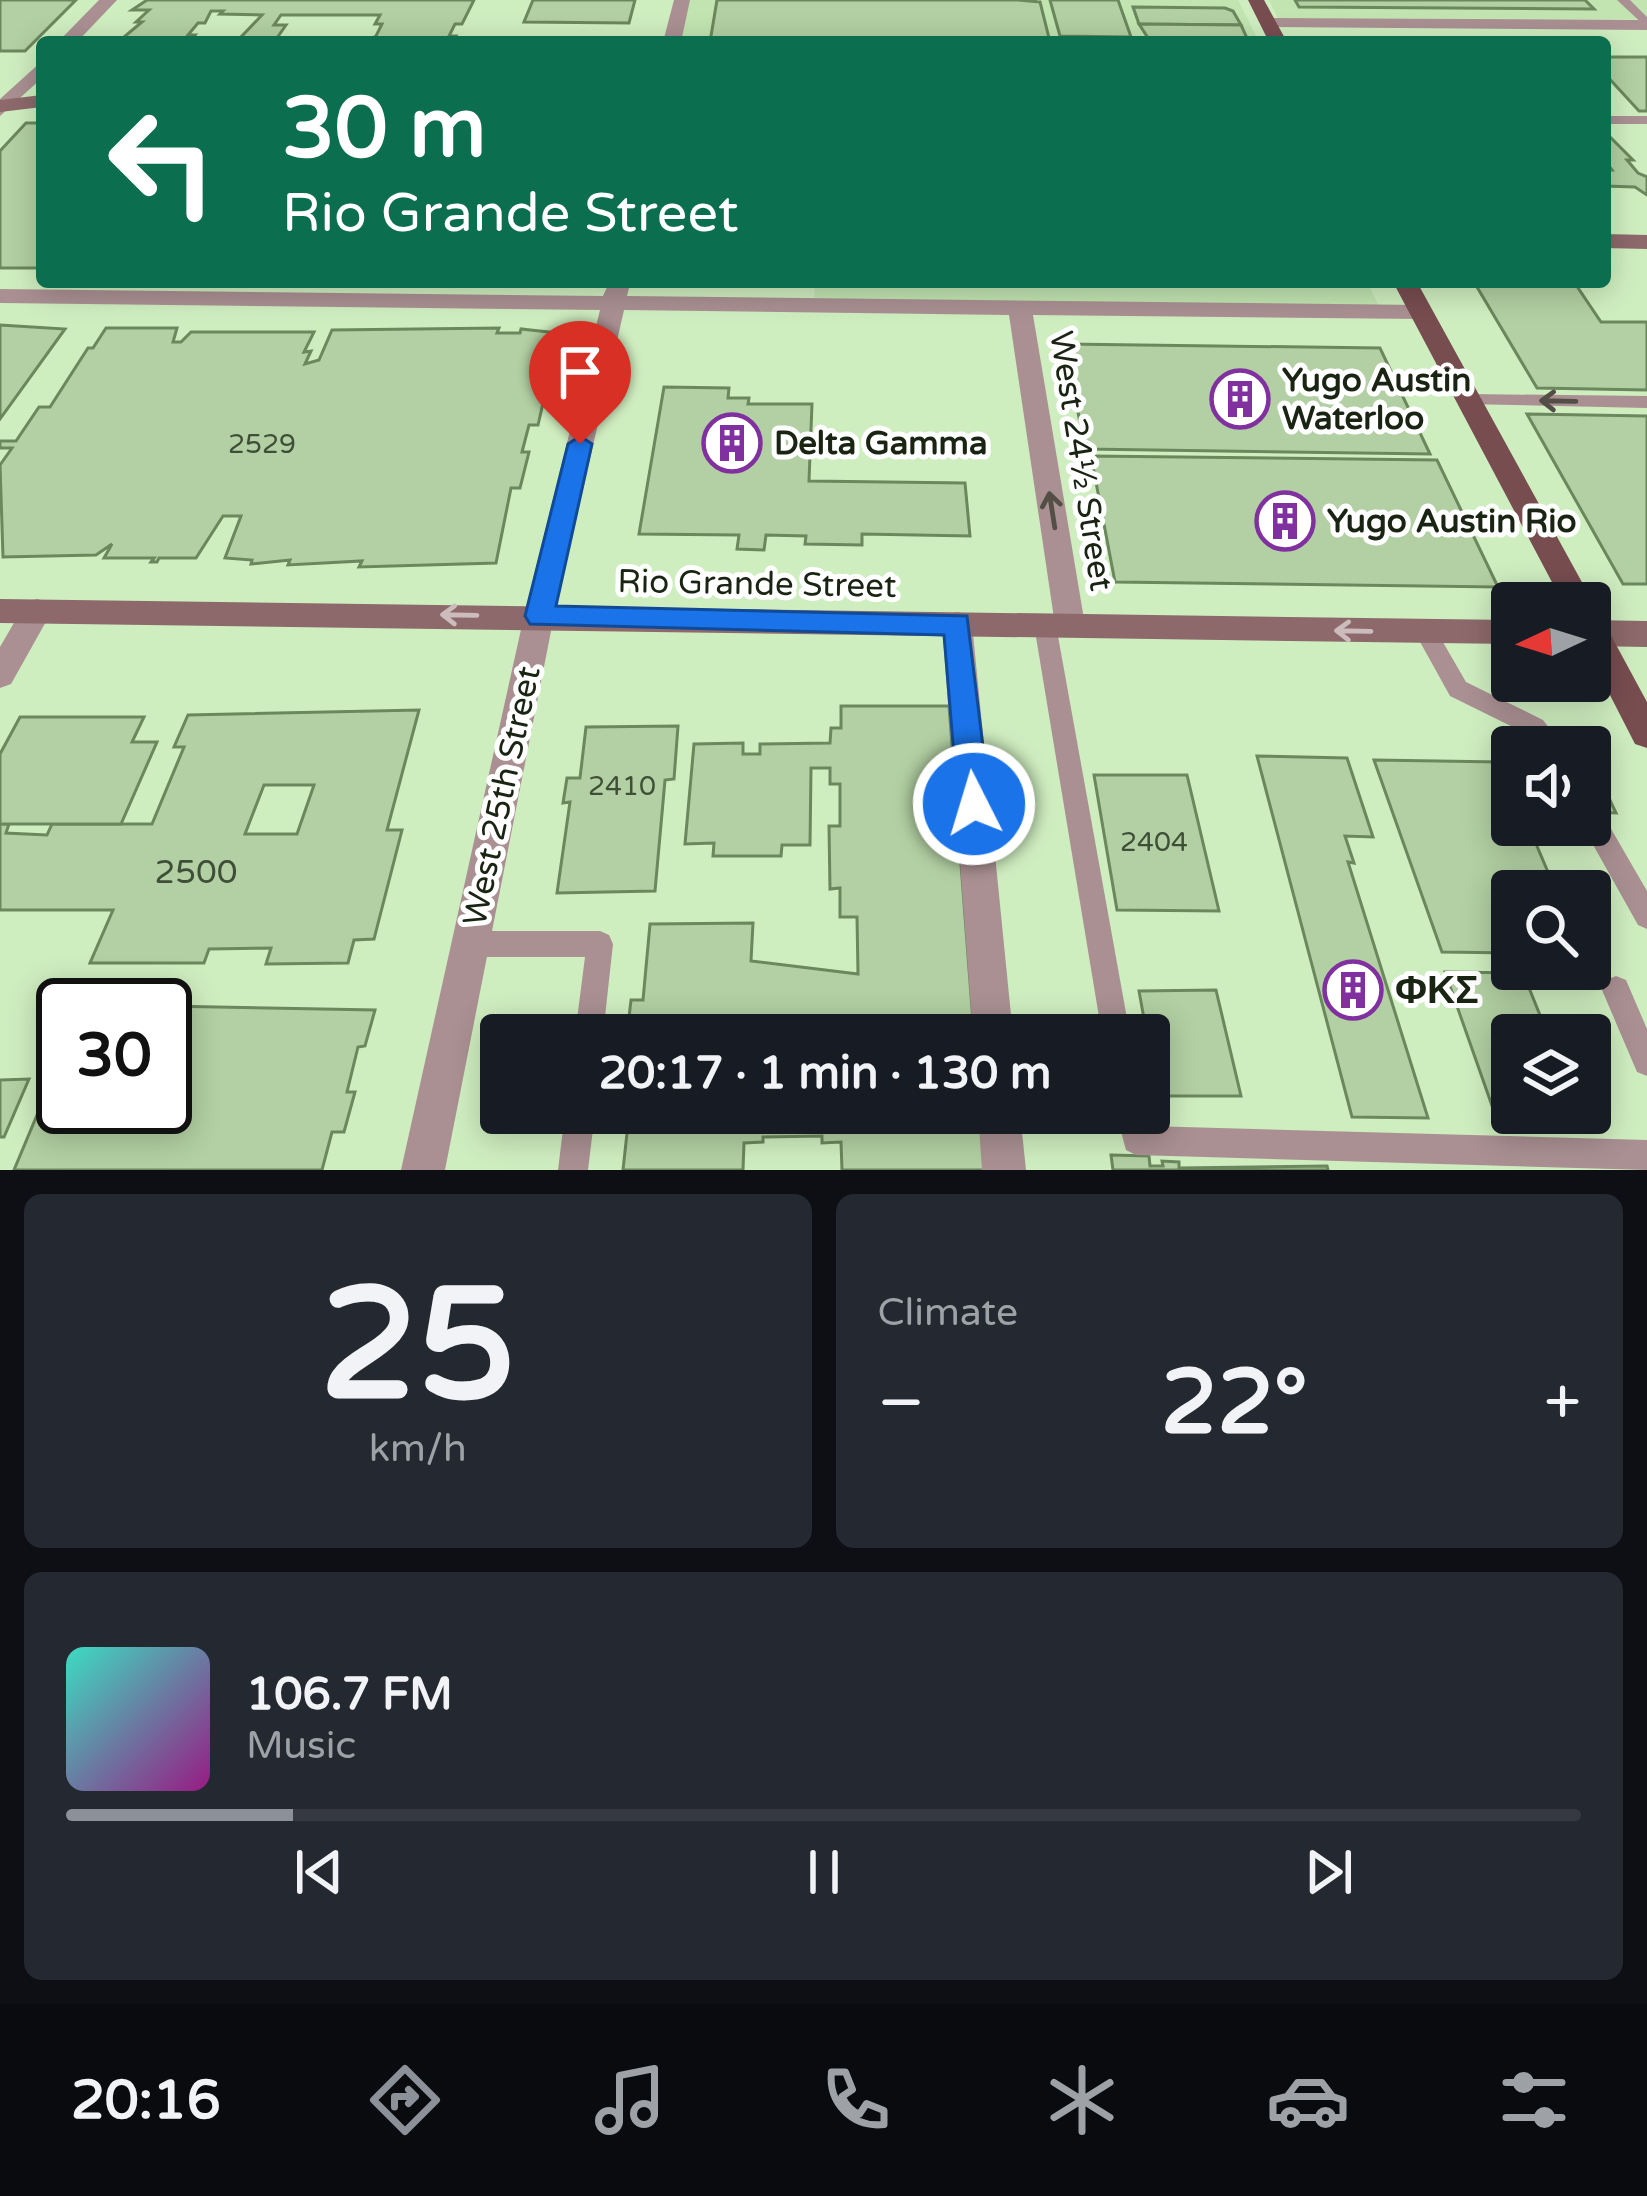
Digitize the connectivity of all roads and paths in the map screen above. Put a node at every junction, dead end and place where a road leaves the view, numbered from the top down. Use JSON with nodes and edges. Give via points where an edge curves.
{"nodes":[{"id":1,"x":109,"y":0,"type":"edge"},
{"id":2,"x":682,"y":0,"type":"edge"},
{"id":3,"x":1256,"y":0,"type":"edge"},
{"id":4,"x":1623,"y":0,"type":"edge"},
{"id":5,"x":1267,"y":22,"type":"junction"},
{"id":6,"x":1647,"y":25,"type":"edge"},
{"id":7,"x":73,"y":36,"type":"edge"},
{"id":8,"x":673,"y":36,"type":"edge"},
{"id":9,"x":1275,"y":36,"type":"edge"},
{"id":10,"x":36,"y":73,"type":"edge"},
{"id":11,"x":36,"y":102,"type":"edge"},
{"id":12,"x":1,"y":107,"type":"edge"},
{"id":13,"x":1611,"y":120,"type":"edge"},
{"id":14,"x":1647,"y":120,"type":"edge"},
{"id":15,"x":1611,"y":241,"type":"edge"},
{"id":16,"x":1647,"y":242,"type":"edge"},
{"id":17,"x":1408,"y":288,"type":"edge"},
{"id":18,"x":616,"y":292,"type":"edge"},
{"id":19,"x":0,"y":296,"type":"edge"},
{"id":20,"x":1020,"y":307,"type":"junction"},
{"id":21,"x":1421,"y":313,"type":"junction"},
{"id":22,"x":1469,"y":400,"type":"junction"},
{"id":23,"x":1647,"y":402,"type":"edge"},
{"id":24,"x":1566,"y":582,"type":"edge"},
{"id":25,"x":0,"y":610,"type":"edge"},
{"id":26,"x":37,"y":610,"type":"junction"},
{"id":27,"x":539,"y":616,"type":"junction"},
{"id":28,"x":957,"y":624,"type":"junction"},
{"id":29,"x":1058,"y":625,"type":"junction"},
{"id":30,"x":1425,"y":632,"type":"junction"},
{"id":31,"x":1491,"y":632,"type":"edge"},
{"id":32,"x":1611,"y":632,"type":"edge"},
{"id":33,"x":1647,"y":634,"type":"edge"},
{"id":34,"x":1611,"y":668,"type":"edge"},
{"id":35,"x":0,"y":675,"type":"edge"},
{"id":36,"x":1533,"y":726,"type":"edge"},
{"id":37,"x":1647,"y":734,"type":"edge"},
{"id":38,"x":1607,"y":846,"type":"edge"},
{"id":39,"x":1647,"y":916,"type":"edge"},
{"id":40,"x":471,"y":944,"type":"junction"},
{"id":41,"x":1616,"y":990,"type":"dead end"},
{"id":42,"x":592,"y":1014,"type":"edge"},
{"id":43,"x":991,"y":1014,"type":"edge"},
{"id":44,"x":1114,"y":1014,"type":"edge"},
{"id":45,"x":1647,"y":1062,"type":"edge"},
{"id":46,"x":577,"y":1134,"type":"edge"},
{"id":47,"x":1001,"y":1134,"type":"edge"},
{"id":48,"x":1135,"y":1134,"type":"edge"},
{"id":49,"x":1647,"y":1154,"type":"edge"},
{"id":50,"x":423,"y":1170,"type":"edge"},
{"id":51,"x":573,"y":1170,"type":"edge"},
{"id":52,"x":1004,"y":1170,"type":"edge"}],
"edges":[{"from":1,"to":7,"type":"street"},
{"from":2,"to":8,"type":"street"},
{"from":3,"to":5,"type":"main road"},
{"from":4,"to":6,"type":"lane"},
{"from":5,"to":6,"type":"street"},
{"from":5,"to":9,"type":"main road"},
{"from":10,"to":12,"type":"street"},
{"from":11,"to":12,"type":"street"},
{"from":13,"to":14,"type":"lane"},
{"from":15,"to":16,"type":"street"},
{"from":17,"to":21,"type":"main road"},
{"from":18,"to":19,"type":"street"},
{"from":18,"to":20,"type":"street"},
{"from":18,"to":27,"type":"street","name":"West 25th Street"},
{"from":20,"to":21,"type":"street"},
{"from":29,"to":20,"type":"street","name":"West 24½ Street","one_way":true},
{"from":21,"to":22,"type":"main road"},
{"from":23,"to":22,"type":"lane","one_way":true},
{"from":22,"to":24,"type":"main road"},
{"from":25,"to":26,"type":"street","name":"Rio Grande Street"},
{"from":27,"to":26,"type":"street","name":"Rio Grande Street","one_way":true},
{"from":26,"to":35,"type":"street"},
{"from":27,"to":28,"type":"street","name":"Rio Grande Street"},
{"from":27,"to":40,"type":"street","name":"West 25th Street"},
{"from":28,"to":29,"type":"street","name":"Rio Grande Street"},
{"from":28,"to":43,"type":"street"},
{"from":30,"to":29,"type":"street","name":"Rio Grande Street","one_way":true},
{"from":29,"to":44,"type":"lane"},
{"from":30,"to":31,"type":"street","name":"Rio Grande Street"},
{"from":30,"to":36,"type":"lane","via":[[1458,689]]},
{"from":32,"to":33,"type":"street"},
{"from":34,"to":37,"type":"main road"},
{"from":38,"to":39,"type":"lane"},
{"from":40,"to":42,"type":"lane","via":[[600,944]]},
{"from":40,"to":50,"type":"street","name":"West 25th Street"},
{"from":41,"to":45,"type":"lane"},
{"from":46,"to":51,"type":"lane"},
{"from":47,"to":52,"type":"street"},
{"from":48,"to":49,"type":"lane"}]}
